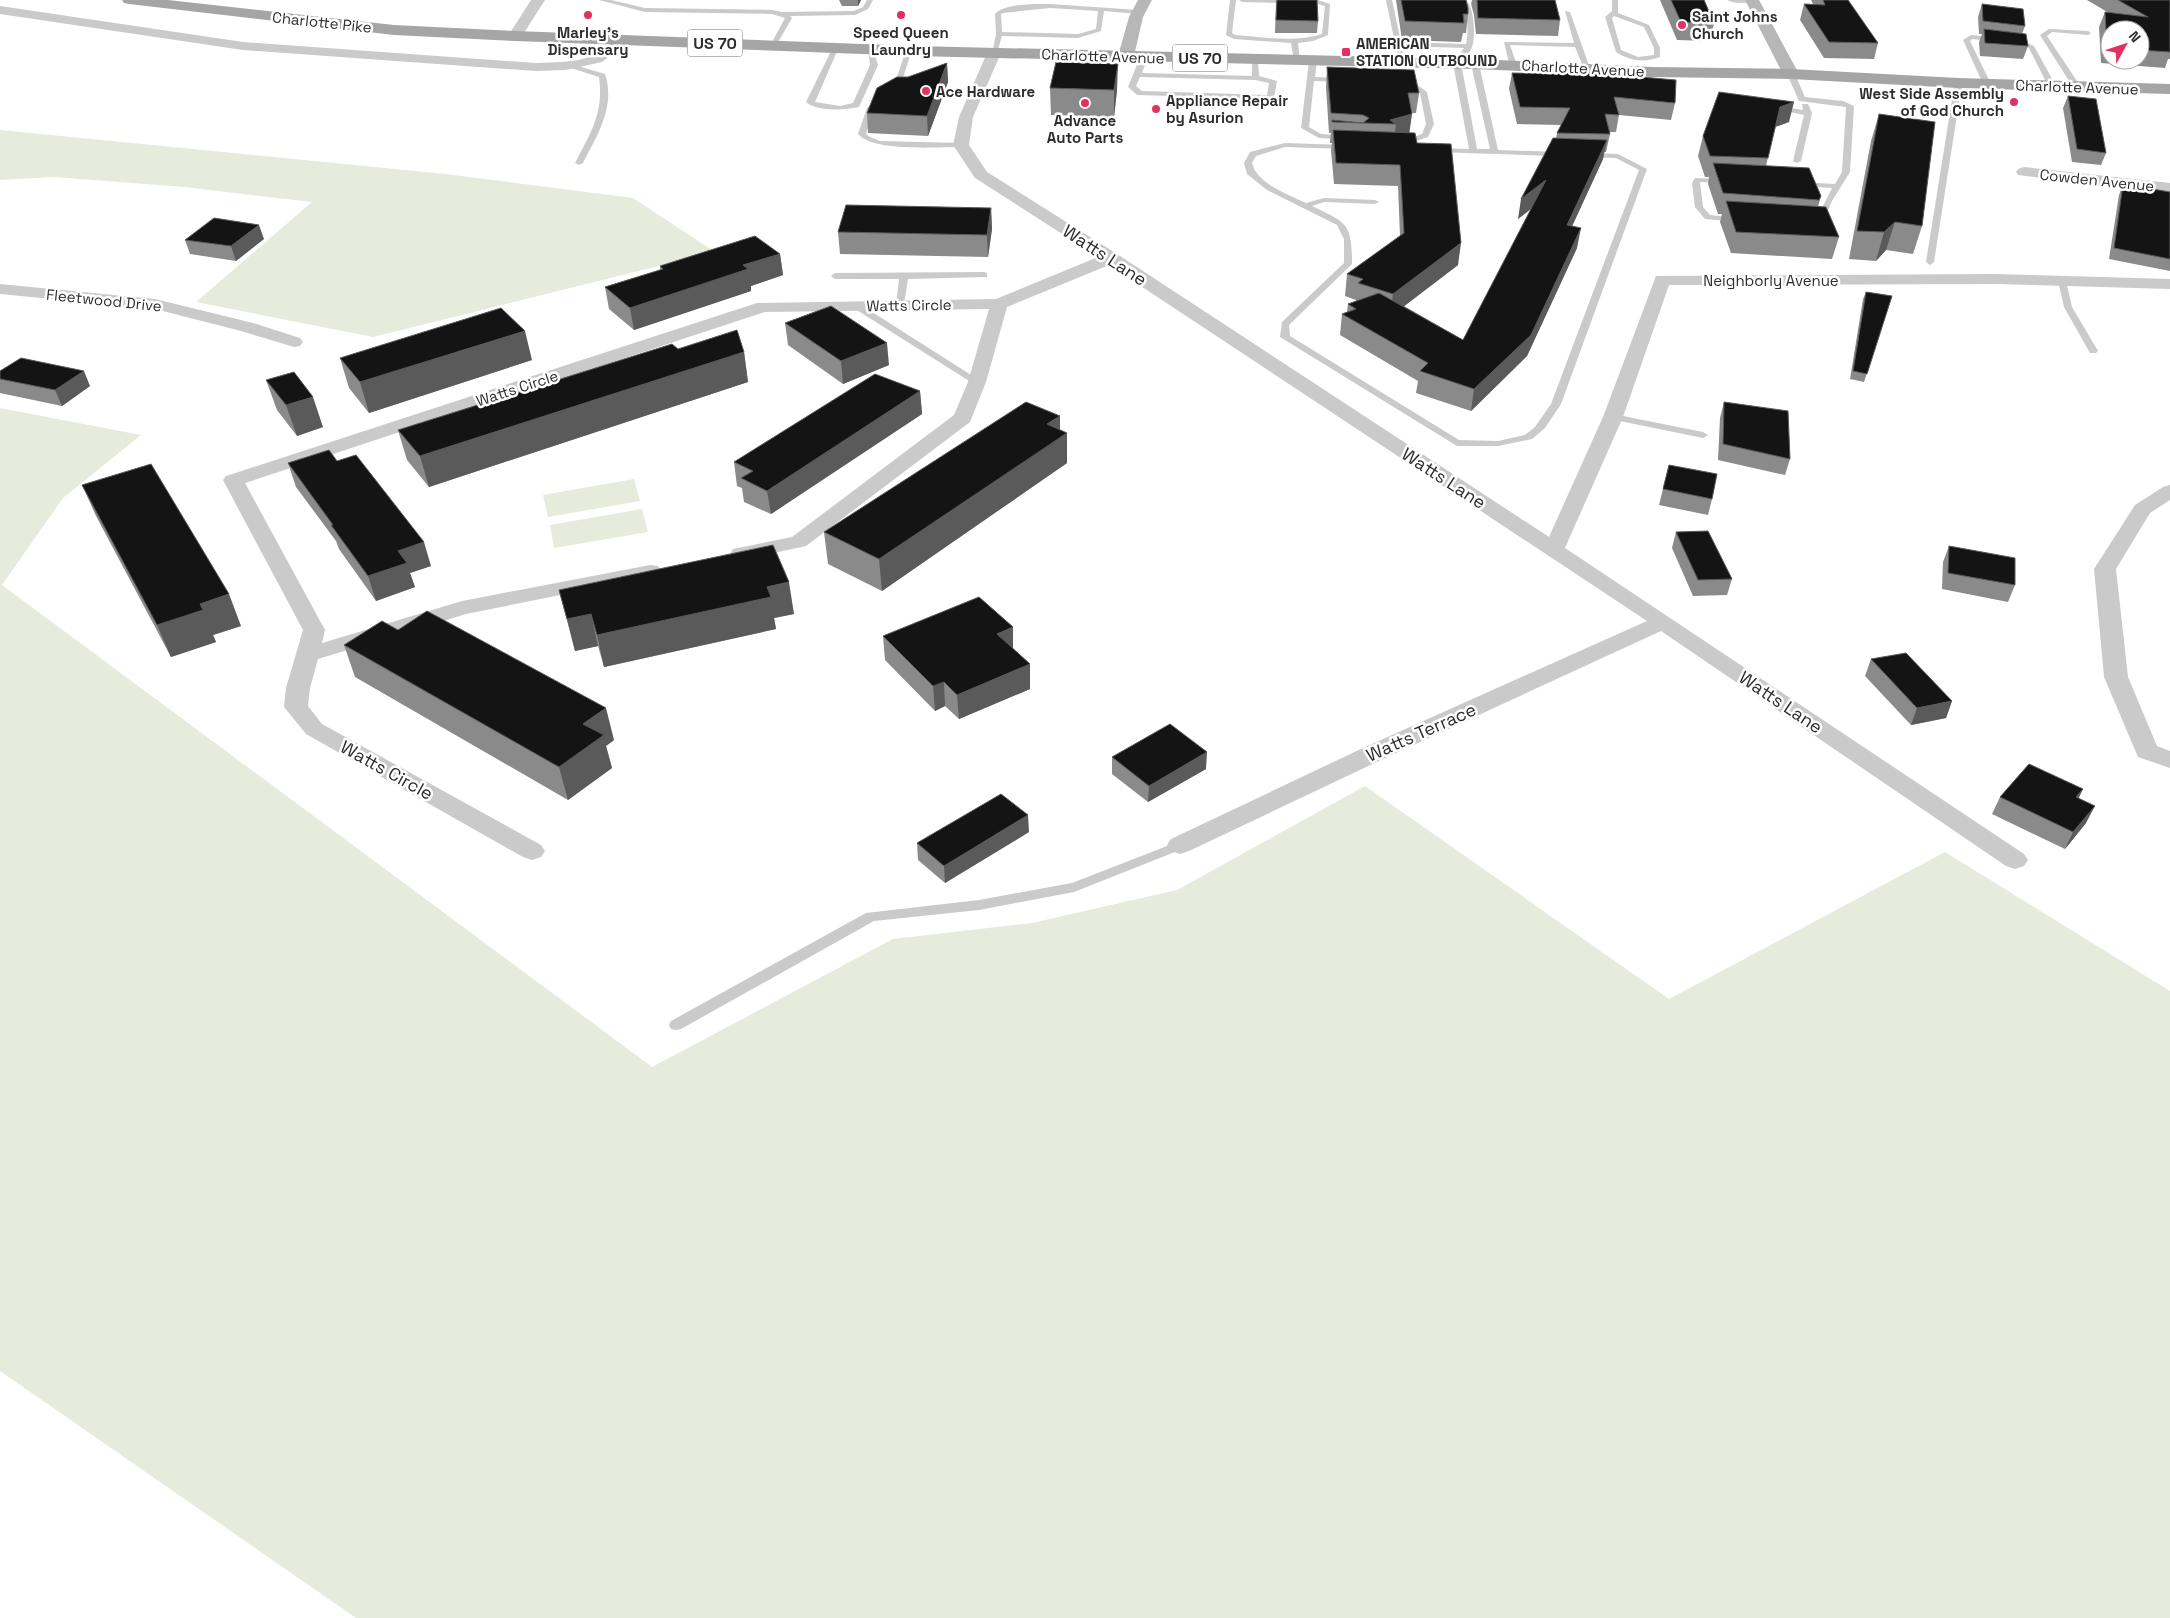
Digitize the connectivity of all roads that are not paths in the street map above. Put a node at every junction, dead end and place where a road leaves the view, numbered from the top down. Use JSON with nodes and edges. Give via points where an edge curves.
{"nodes":[{"id":1,"x":130,"y":0,"type":"edge"},
{"id":2,"x":538,"y":0,"type":"edge"},
{"id":3,"x":602,"y":0,"type":"edge"},
{"id":4,"x":870,"y":0,"type":"edge"},
{"id":5,"x":1233,"y":0,"type":"edge"},
{"id":6,"x":1242,"y":0,"type":"edge"},
{"id":7,"x":1389,"y":0,"type":"edge"},
{"id":8,"x":1462,"y":0,"type":"edge"},
{"id":9,"x":1615,"y":0,"type":"edge"},
{"id":10,"x":1730,"y":0,"type":"edge"},
{"id":11,"x":1752,"y":0,"type":"edge"},
{"id":12,"x":615,"y":1,"type":"edge"},
{"id":13,"x":1142,"y":6,"type":"edge"},
{"id":14,"x":1101,"y":9,"type":"junction"},
{"id":15,"x":0,"y":10,"type":"edge"},
{"id":16,"x":1567,"y":12,"type":"dead end"},
{"id":17,"x":783,"y":14,"type":"junction"},
{"id":18,"x":1614,"y":14,"type":"junction"},
{"id":19,"x":2088,"y":33,"type":"dead end"},
{"id":20,"x":515,"y":36,"type":"junction"},
{"id":21,"x":624,"y":40,"type":"junction"},
{"id":22,"x":1294,"y":40,"type":"junction"},
{"id":23,"x":996,"y":43,"type":"junction"},
{"id":24,"x":774,"y":44,"type":"junction"},
{"id":25,"x":1397,"y":44,"type":"junction"},
{"id":26,"x":1578,"y":45,"type":"junction"},
{"id":27,"x":1469,"y":46,"type":"junction"},
{"id":28,"x":836,"y":47,"type":"junction"},
{"id":29,"x":870,"y":49,"type":"junction"},
{"id":30,"x":909,"y":50,"type":"junction"},
{"id":31,"x":1126,"y":56,"type":"junction"},
{"id":32,"x":1144,"y":57,"type":"junction"},
{"id":33,"x":1256,"y":59,"type":"junction"},
{"id":34,"x":1296,"y":60,"type":"junction"},
{"id":35,"x":1313,"y":60,"type":"junction"},
{"id":36,"x":1406,"y":62,"type":"junction"},
{"id":37,"x":1457,"y":63,"type":"junction"},
{"id":38,"x":1474,"y":64,"type":"junction"},
{"id":39,"x":571,"y":65,"type":"junction"},
{"id":40,"x":1513,"y":65,"type":"junction"},
{"id":41,"x":1649,"y":66,"type":"junction"},
{"id":42,"x":1588,"y":69,"type":"junction"},
{"id":43,"x":1791,"y":74,"type":"junction"},
{"id":44,"x":1138,"y":75,"type":"junction"},
{"id":45,"x":1255,"y":78,"type":"junction"},
{"id":46,"x":1311,"y":79,"type":"junction"},
{"id":47,"x":1348,"y":80,"type":"edge"},
{"id":48,"x":1403,"y":82,"type":"edge"},
{"id":49,"x":1412,"y":82,"type":"junction"},
{"id":50,"x":1958,"y":83,"type":"junction"},
{"id":51,"x":1987,"y":84,"type":"junction"},
{"id":52,"x":2052,"y":86,"type":"junction"},
{"id":53,"x":2077,"y":87,"type":"junction"},
{"id":54,"x":2170,"y":90,"type":"edge"},
{"id":55,"x":1802,"y":99,"type":"junction"},
{"id":56,"x":1769,"y":108,"type":"edge"},
{"id":57,"x":1808,"y":113,"type":"junction"},
{"id":58,"x":961,"y":145,"type":"junction"},
{"id":59,"x":1473,"y":150,"type":"junction"},
{"id":60,"x":1494,"y":151,"type":"junction"},
{"id":61,"x":1797,"y":161,"type":"dead end"},
{"id":62,"x":579,"y":163,"type":"dead end"},
{"id":63,"x":2024,"y":172,"type":"dead end"},
{"id":64,"x":1734,"y":181,"type":"edge"},
{"id":65,"x":1790,"y":184,"type":"edge"},
{"id":66,"x":1837,"y":186,"type":"junction"},
{"id":67,"x":2170,"y":188,"type":"edge"},
{"id":68,"x":1375,"y":202,"type":"dead end"},
{"id":69,"x":1306,"y":205,"type":"junction"},
{"id":70,"x":1748,"y":221,"type":"edge"},
{"id":71,"x":1807,"y":225,"type":"edge"},
{"id":72,"x":1111,"y":258,"type":"junction"},
{"id":73,"x":1930,"y":262,"type":"dead end"},
{"id":74,"x":984,"y":275,"type":"dead end"},
{"id":75,"x":835,"y":276,"type":"dead end"},
{"id":76,"x":904,"y":276,"type":"junction"},
{"id":77,"x":2062,"y":281,"type":"junction"},
{"id":78,"x":2170,"y":284,"type":"edge"},
{"id":79,"x":0,"y":289,"type":"edge"},
{"id":80,"x":900,"y":304,"type":"junction"},
{"id":81,"x":999,"y":304,"type":"junction"},
{"id":82,"x":855,"y":305,"type":"junction"},
{"id":83,"x":294,"y":342,"type":"dead end"},
{"id":84,"x":2093,"y":351,"type":"dead end"},
{"id":85,"x":977,"y":382,"type":"junction"},
{"id":86,"x":1613,"y":417,"type":"junction"},
{"id":87,"x":1703,"y":435,"type":"dead end"},
{"id":88,"x":2170,"y":491,"type":"edge"},
{"id":89,"x":1554,"y":550,"type":"junction"},
{"id":90,"x":722,"y":557,"type":"edge"},
{"id":91,"x":674,"y":567,"type":"edge"},
{"id":92,"x":1663,"y":622,"type":"junction"},
{"id":93,"x":308,"y":654,"type":"junction"},
{"id":94,"x":2170,"y":760,"type":"edge"},
{"id":95,"x":1180,"y":845,"type":"joint"},
{"id":96,"x":532,"y":851,"type":"dead end"},
{"id":97,"x":2015,"y":860,"type":"dead end"},
{"id":98,"x":676,"y":1025,"type":"dead end"}],
"edges":[{"from":1,"to":20,"type":"main road","name":"Charlotte Pike","number":"US 70","via":[[394,30]]},
{"from":2,"to":20,"type":"street"},
{"from":3,"to":12,"type":"lane"},
{"from":4,"to":17,"type":"lane","via":[[866,8],[855,13]]},
{"from":5,"to":22,"type":"lane","via":[[1228,34]]},
{"from":6,"to":22,"type":"lane","via":[[1328,5],[1326,35]]},
{"from":7,"to":25,"type":"lane"},
{"from":8,"to":27,"type":"lane","via":[[1467,4]]},
{"from":9,"to":18,"type":"lane","via":[[1617,9]]},
{"from":10,"to":11,"type":"lane"},
{"from":11,"to":43,"type":"street"},
{"from":12,"to":17,"type":"lane","via":[[645,10]]},
{"from":13,"to":14,"type":"lane"},
{"from":13,"to":31,"type":"street"},
{"from":14,"to":23,"type":"lane","via":[[1099,30],[1090,34]]},
{"from":14,"to":23,"type":"lane","via":[[1030,7],[1007,10],[998,14]]},
{"from":15,"to":39,"type":"street","via":[[243,46],[527,66]]},
{"from":16,"to":26,"type":"lane"},
{"from":17,"to":24,"type":"lane","via":[[789,18]]},
{"from":18,"to":41,"type":"lane","via":[[1608,17],[1618,51]]},
{"from":18,"to":41,"type":"lane","via":[[1647,26],[1658,56]]},
{"from":19,"to":53,"type":"lane","via":[[2051,30],[2043,35]]},
{"from":20,"to":21,"type":"main road","name":"Charlotte Avenue","number":"US 70"},
{"from":21,"to":24,"type":"main road","name":"Charlotte Avenue","number":"US 70"},
{"from":21,"to":39,"type":"street","via":[[597,59]]},
{"from":22,"to":34,"type":"lane"},
{"from":23,"to":30,"type":"main road","name":"Charlotte Avenue","number":"US 70"},
{"from":23,"to":31,"type":"main road","name":"Charlotte Avenue","number":"US 70"},
{"from":23,"to":58,"type":"street","via":[[966,117]]},
{"from":24,"to":28,"type":"main road","name":"Charlotte Avenue","number":"US 70"},
{"from":25,"to":27,"type":"lane"},
{"from":25,"to":36,"type":"lane"},
{"from":26,"to":40,"type":"lane","via":[[1506,43]]},
{"from":26,"to":42,"type":"lane"},
{"from":27,"to":37,"type":"lane","via":[[1468,52]]},
{"from":28,"to":29,"type":"main road","name":"Charlotte Avenue","number":"US 70"},
{"from":28,"to":29,"type":"lane","via":[[810,102],[813,104],[840,108],[856,105],[874,65]]},
{"from":29,"to":30,"type":"main road","name":"Charlotte Avenue","number":"US 70"},
{"from":30,"to":58,"type":"lane","via":[[887,98],[871,108],[862,134],[879,143]]},
{"from":31,"to":32,"type":"main road","name":"Charlotte Avenue","number":"US 70"},
{"from":32,"to":33,"type":"main road","name":"Charlotte Avenue","number":"US 70"},
{"from":32,"to":44,"type":"lane"},
{"from":33,"to":34,"type":"main road","name":"Charlotte Avenue","number":"US 70"},
{"from":33,"to":45,"type":"lane"},
{"from":34,"to":35,"type":"main road","name":"Charlotte Avenue","number":"US 70"},
{"from":35,"to":36,"type":"main road","name":"Charlotte Avenue","number":"US 70"},
{"from":35,"to":46,"type":"lane"},
{"from":36,"to":37,"type":"main road","name":"Charlotte Avenue","number":"US 70"},
{"from":36,"to":49,"type":"lane"},
{"from":37,"to":38,"type":"main road","name":"Charlotte Avenue","number":"US 70"},
{"from":37,"to":59,"type":"lane"},
{"from":38,"to":40,"type":"main road","name":"Charlotte Avenue","number":"US 70"},
{"from":38,"to":60,"type":"lane"},
{"from":39,"to":62,"type":"lane","via":[[602,76],[606,93],[604,115]]},
{"from":40,"to":42,"type":"main road","name":"Charlotte Avenue","number":"US 70"},
{"from":41,"to":42,"type":"main road","name":"Charlotte Avenue","number":"US 70"},
{"from":41,"to":43,"type":"main road","name":"Charlotte Avenue","number":"US 70"},
{"from":43,"to":50,"type":"main road","name":"Charlotte Avenue","number":"US 70"},
{"from":43,"to":55,"type":"lane"},
{"from":44,"to":45,"type":"lane"},
{"from":44,"to":45,"type":"lane","via":[[1132,86],[1140,92],[1270,97],[1273,81]]},
{"from":46,"to":47,"type":"lane"},
{"from":46,"to":49,"type":"lane","via":[[1305,128],[1319,136],[1386,141],[1412,140],[1425,135],[1430,124],[1423,92]]},
{"from":48,"to":49,"type":"lane"},
{"from":50,"to":51,"type":"main road","name":"Charlotte Avenue","number":"US 70"},
{"from":50,"to":73,"type":"lane"},
{"from":51,"to":52,"type":"main road","name":"Charlotte Avenue","number":"US 70"},
{"from":51,"to":52,"type":"lane","via":[[1966,40],[2019,42],[2032,47]]},
{"from":52,"to":53,"type":"main road","name":"Charlotte Avenue","number":"US 70"},
{"from":53,"to":54,"type":"main road","name":"Charlotte Avenue","number":"US 70"},
{"from":55,"to":57,"type":"lane"},
{"from":55,"to":66,"type":"lane","via":[[1850,106],[1846,172]]},
{"from":56,"to":57,"type":"lane"},
{"from":57,"to":61,"type":"lane"},
{"from":58,"to":72,"type":"street","name":"Watts Lane","via":[[980,175]]},
{"from":59,"to":60,"type":"lane"},
{"from":59,"to":69,"type":"lane","via":[[1286,145],[1253,154],[1248,163],[1250,172],[1270,188]]},
{"from":60,"to":69,"type":"lane","via":[[1618,156],[1643,169],[1556,404],[1536,432],[1521,439],[1487,444],[1457,443],[1285,337],[1285,324],[1348,264],[1348,239],[1340,223]]},
{"from":63,"to":67,"type":"street","name":"Cowden Avenue"},
{"from":64,"to":70,"type":"lane","via":[[1698,180],[1699,207],[1708,217]]},
{"from":65,"to":66,"type":"lane"},
{"from":66,"to":71,"type":"lane","via":[[1817,226]]},
{"from":68,"to":69,"type":"lane","via":[[1324,200]]},
{"from":72,"to":81,"type":"street","name":"Watts Circle"},
{"from":72,"to":89,"type":"street","name":"Watts Lane"},
{"from":74,"to":76,"type":"lane"},
{"from":75,"to":76,"type":"lane"},
{"from":76,"to":80,"type":"lane"},
{"from":77,"to":78,"type":"street","name":"Neighborly Avenue"},
{"from":77,"to":84,"type":"lane","via":[[2068,307]]},
{"from":77,"to":86,"type":"street","name":"Neighborly Avenue","via":[[1662,280]]},
{"from":79,"to":83,"type":"street","name":"Fleetwood Drive","via":[[156,304]]},
{"from":80,"to":81,"type":"street","name":"Watts Circle"},
{"from":80,"to":82,"type":"street","name":"Watts Circle"},
{"from":81,"to":85,"type":"street"},
{"from":82,"to":85,"type":"lane"},
{"from":82,"to":93,"type":"street","name":"Watts Circle","via":[[763,308],[233,480],[314,630]]},
{"from":85,"to":90,"type":"street","via":[[963,418],[799,542]]},
{"from":86,"to":87,"type":"lane"},
{"from":86,"to":89,"type":"street","name":"Neighborly Avenue"},
{"from":88,"to":94,"type":"street","via":[[2142,509],[2105,570],[2116,677],[2147,751]]},
{"from":89,"to":92,"type":"street","name":"Watts Lane"},
{"from":91,"to":93,"type":"street","via":[[462,608]]},
{"from":92,"to":95,"type":"street","name":"Watts Terrace"},
{"from":92,"to":97,"type":"street","name":"Watts Lane"},
{"from":93,"to":96,"type":"street","name":"Watts Circle","via":[[296,707],[314,728]]},
{"from":95,"to":98,"type":"lane","via":[[1074,887],[979,905],[871,916]]}]}
